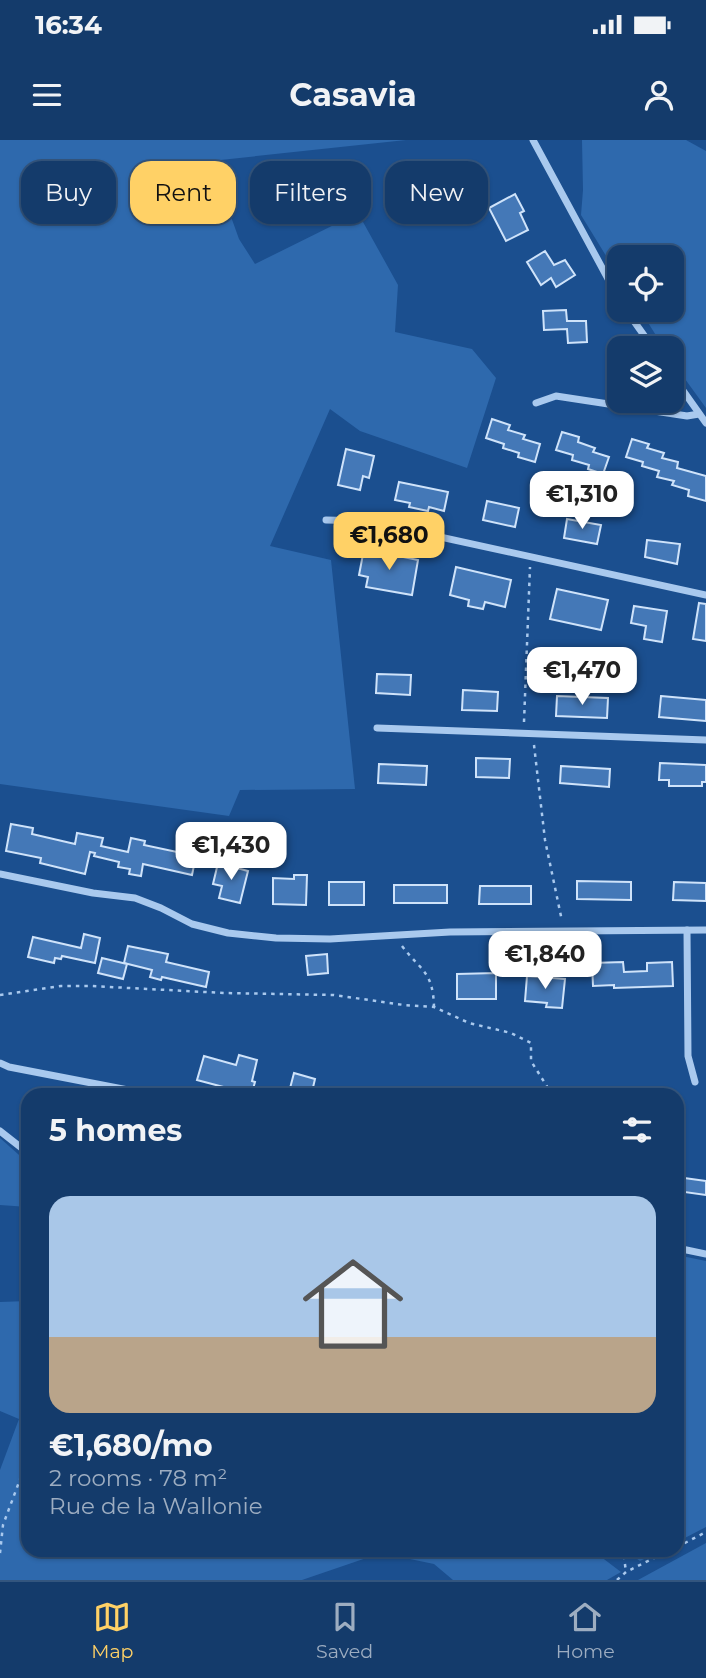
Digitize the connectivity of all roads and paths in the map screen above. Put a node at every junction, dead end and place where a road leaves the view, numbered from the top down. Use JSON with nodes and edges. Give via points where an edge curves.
{"nodes":[{"id":1,"x":533,"y":140,"type":"edge"},
{"id":2,"x":607,"y":277,"type":"edge"},
{"id":3,"x":684,"y":392,"type":"edge"},
{"id":4,"x":536,"y":403,"type":"dead end"},
{"id":5,"x":699,"y":414,"type":"junction"},
{"id":6,"x":706,"y":423,"type":"edge"},
{"id":7,"x":326,"y":520,"type":"dead end"},
{"id":8,"x":530,"y":557,"type":"junction"},
{"id":9,"x":706,"y":596,"type":"edge"},
{"id":10,"x":377,"y":728,"type":"dead end"},
{"id":11,"x":523,"y":733,"type":"junction"},
{"id":12,"x":533,"y":734,"type":"junction"},
{"id":13,"x":706,"y":740,"type":"edge"},
{"id":14,"x":0,"y":874,"type":"edge"},
{"id":15,"x":687,"y":930,"type":"junction"},
{"id":16,"x":706,"y":930,"type":"edge"},
{"id":17,"x":564,"y":931,"type":"junction"},
{"id":18,"x":396,"y":937,"type":"junction"},
{"id":19,"x":0,"y":995,"type":"edge"},
{"id":20,"x":435,"y":1007,"type":"junction"},
{"id":21,"x":0,"y":1063,"type":"edge"},
{"id":22,"x":695,"y":1082,"type":"dead end"},
{"id":23,"x":118,"y":1088,"type":"edge"},
{"id":24,"x":548,"y":1088,"type":"edge"},
{"id":25,"x":0,"y":1131,"type":"edge"},
{"id":26,"x":21,"y":1148,"type":"edge"},
{"id":27,"x":684,"y":1249,"type":"edge"},
{"id":28,"x":706,"y":1254,"type":"edge"},
{"id":29,"x":21,"y":1476,"type":"edge"},
{"id":30,"x":2,"y":1524,"type":"edge"},
{"id":31,"x":706,"y":1532,"type":"edge"},
{"id":32,"x":684,"y":1543,"type":"edge"},
{"id":33,"x":0,"y":1553,"type":"edge"},
{"id":34,"x":624,"y":1557,"type":"edge"},
{"id":35,"x":656,"y":1557,"type":"edge"},
{"id":36,"x":626,"y":1572,"type":"junction"},
{"id":37,"x":617,"y":1580,"type":"edge"}],
"edges":[{"from":1,"to":2,"type":"street"},
{"from":3,"to":5,"type":"street"},
{"from":4,"to":5,"type":"street","via":[[556,396]]},
{"from":5,"to":6,"type":"street"},
{"from":7,"to":8,"type":"street","via":[[367,521]]},
{"from":8,"to":9,"type":"street"},
{"from":8,"to":11,"type":"path"},
{"from":10,"to":11,"type":"street"},
{"from":11,"to":12,"type":"street"},
{"from":12,"to":13,"type":"street"},
{"from":12,"to":17,"type":"path","via":[[545,840]]},
{"from":14,"to":18,"type":"street","via":[[135,898],[192,924],[228,933],[276,938]]},
{"from":15,"to":16,"type":"street"},
{"from":15,"to":17,"type":"street"},
{"from":15,"to":22,"type":"street","via":[[688,1056]]},
{"from":17,"to":18,"type":"street"},
{"from":18,"to":20,"type":"path","via":[[428,975]]},
{"from":19,"to":20,"type":"path","via":[[61,986],[334,995]]},
{"from":20,"to":24,"type":"path","via":[[531,1042],[531,1061]]},
{"from":21,"to":23,"type":"street"},
{"from":25,"to":26,"type":"street"},
{"from":27,"to":28,"type":"street"},
{"from":29,"to":30,"type":"path"},
{"from":30,"to":33,"type":"path"},
{"from":31,"to":32,"type":"path"},
{"from":34,"to":36,"type":"path"},
{"from":35,"to":36,"type":"path"},
{"from":36,"to":37,"type":"path"}]}
